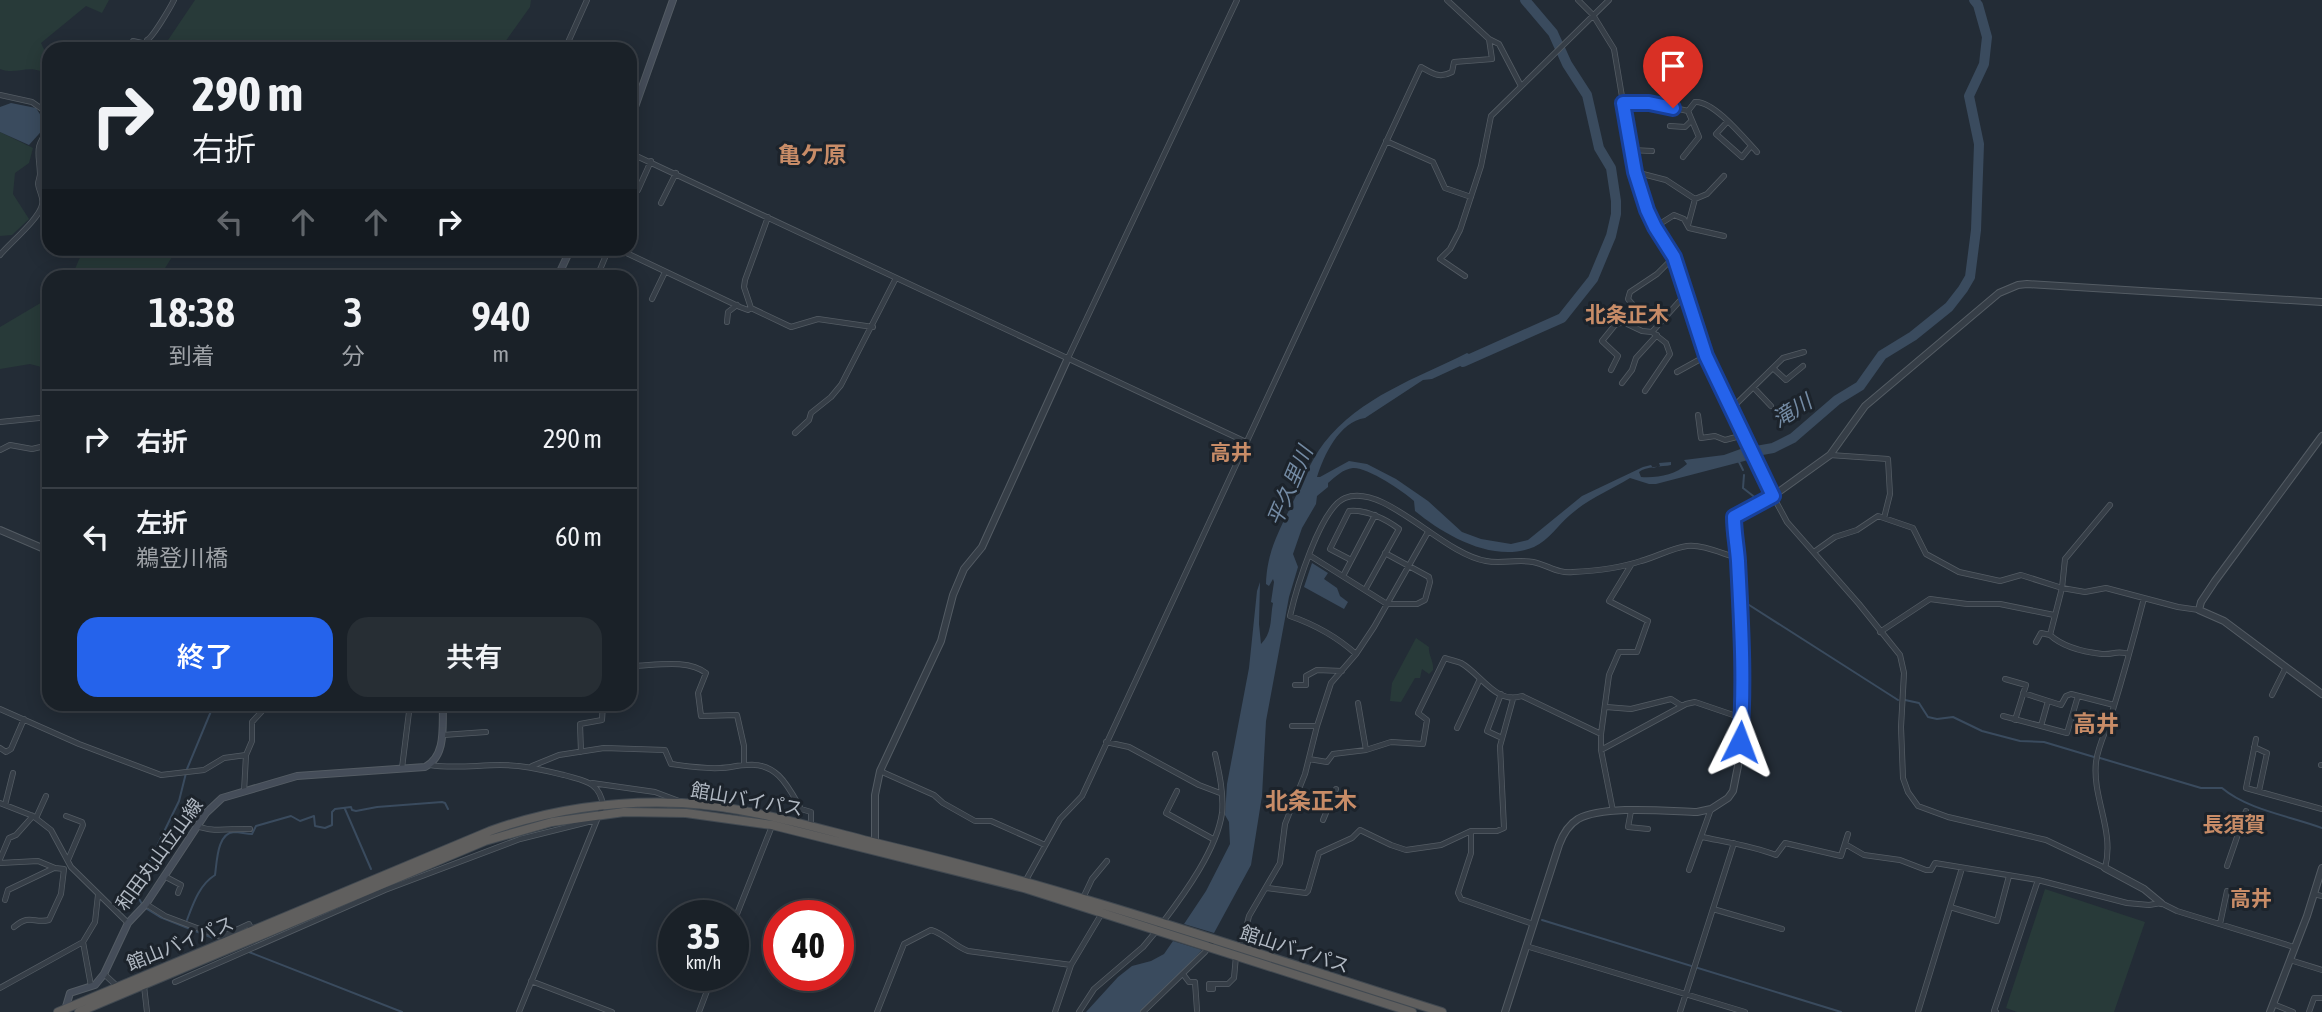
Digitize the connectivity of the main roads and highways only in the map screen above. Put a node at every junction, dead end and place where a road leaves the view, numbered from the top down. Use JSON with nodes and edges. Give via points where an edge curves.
{"nodes":[{"id":1,"x":673,"y":0,"type":"edge"},
{"id":2,"x":637,"y":101,"type":"edge"},
{"id":3,"x":443,"y":711,"type":"edge"},
{"id":4,"x":874,"y":846,"type":"junction"},
{"id":5,"x":1161,"y":927,"type":"junction"},
{"id":6,"x":1239,"y":952,"type":"junction"},
{"id":7,"x":96,"y":1009,"type":"edge"},
{"id":8,"x":1395,"y":1009,"type":"edge"},
{"id":9,"x":63,"y":1011,"type":"edge"},
{"id":10,"x":79,"y":1012,"type":"edge"},
{"id":11,"x":1412,"y":1012,"type":"edge"},
{"id":12,"x":1442,"y":1012,"type":"edge"}],
"edges":[{"from":1,"to":2,"type":"main road"},
{"from":3,"to":9,"type":"main road","name":"和田丸山立山線","via":[[440,752],[430,765],[297,776],[216,802],[128,923],[104,974],[91,986],[70,993]]},
{"from":4,"to":5,"type":"highway","name":"館山バイパス"},
{"from":4,"to":5,"type":"highway","name":"館山バイパス","via":[[1026,880]]},
{"from":4,"to":7,"type":"highway","name":"館山バイパス","via":[[686,813],[646,811],[526,828],[467,848]]},
{"from":4,"to":9,"type":"highway","name":"館山バイパス","via":[[811,826],[686,803],[603,805],[548,814],[498,828]]},
{"from":5,"to":6,"type":"highway","name":"館山バイパス"},
{"from":6,"to":8,"type":"highway","name":"館山バイパス"},
{"from":6,"to":12,"type":"highway","name":"館山バイパス"},
{"from":7,"to":10,"type":"highway","name":"館山バイパス"},
{"from":8,"to":11,"type":"highway","name":"館山バイパス"}]}
